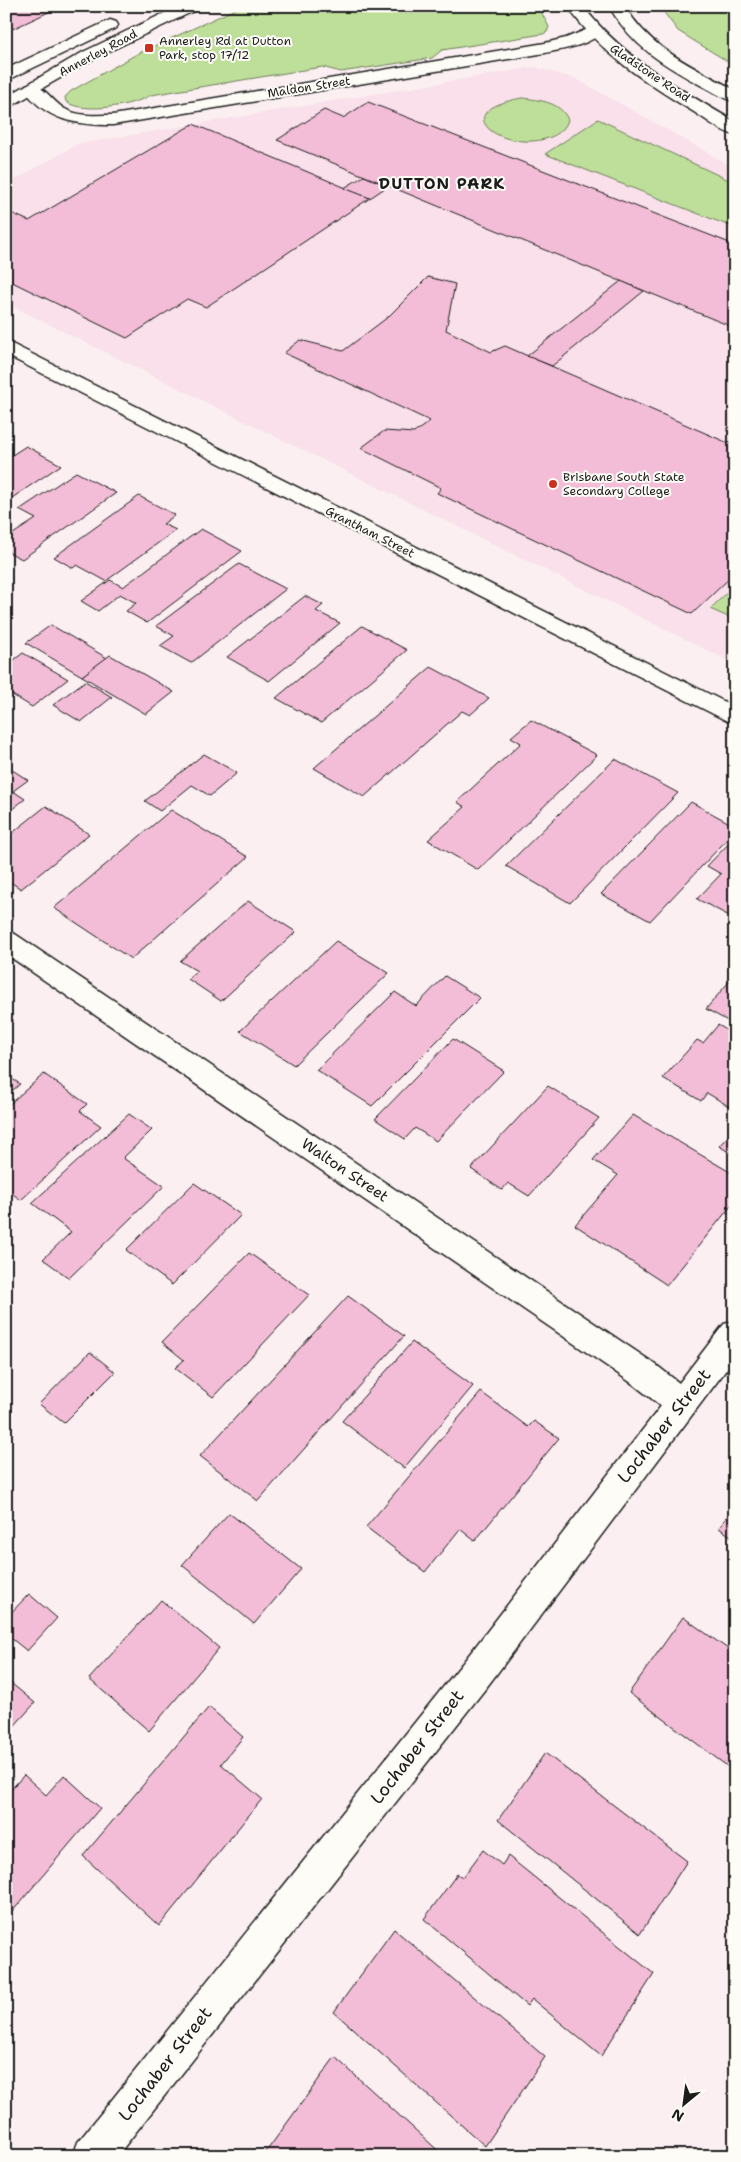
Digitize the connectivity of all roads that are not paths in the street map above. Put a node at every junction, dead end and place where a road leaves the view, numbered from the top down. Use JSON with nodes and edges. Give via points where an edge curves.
{"nodes":[{"id":1,"x":192,"y":6,"type":"edge"},
{"id":2,"x":575,"y":6,"type":"edge"},
{"id":3,"x":617,"y":6,"type":"edge"},
{"id":4,"x":124,"y":19,"type":"dead end"},
{"id":5,"x":593,"y":32,"type":"junction"},
{"id":6,"x":6,"y":76,"type":"edge"},
{"id":7,"x":32,"y":89,"type":"junction"},
{"id":8,"x":735,"y":97,"type":"edge"},
{"id":9,"x":6,"y":104,"type":"edge"},
{"id":10,"x":735,"y":130,"type":"edge"},
{"id":11,"x":6,"y":347,"type":"edge"},
{"id":12,"x":735,"y":717,"type":"edge"},
{"id":13,"x":6,"y":941,"type":"edge"},
{"id":14,"x":735,"y":1334,"type":"edge"},
{"id":15,"x":681,"y":1403,"type":"junction"},
{"id":16,"x":92,"y":2156,"type":"edge"}],
"edges":[{"from":1,"to":7,"type":"street","name":"Annerley Road","via":[[89,55]]},
{"from":2,"to":5,"type":"street","name":"Gladstone Road"},
{"from":3,"to":8,"type":"street","name":"Gladstone Road","via":[[634,34],[650,47]]},
{"from":4,"to":6,"type":"street","name":"Annerley Road"},
{"from":5,"to":7,"type":"street","name":"Maldon Street","via":[[571,42],[545,48],[113,120],[65,117],[46,106]]},
{"from":5,"to":10,"type":"street","name":"Gladstone Road","via":[[619,55]]},
{"from":7,"to":9,"type":"street","name":"Annerley Road"},
{"from":11,"to":12,"type":"street","name":"Grantham Street"},
{"from":13,"to":15,"type":"street","name":"Walton Street","via":[[644,1374]]},
{"from":14,"to":15,"type":"street","name":"Lochaber Street"},
{"from":15,"to":16,"type":"street","name":"Lochaber Street","via":[[477,1672]]}]}
